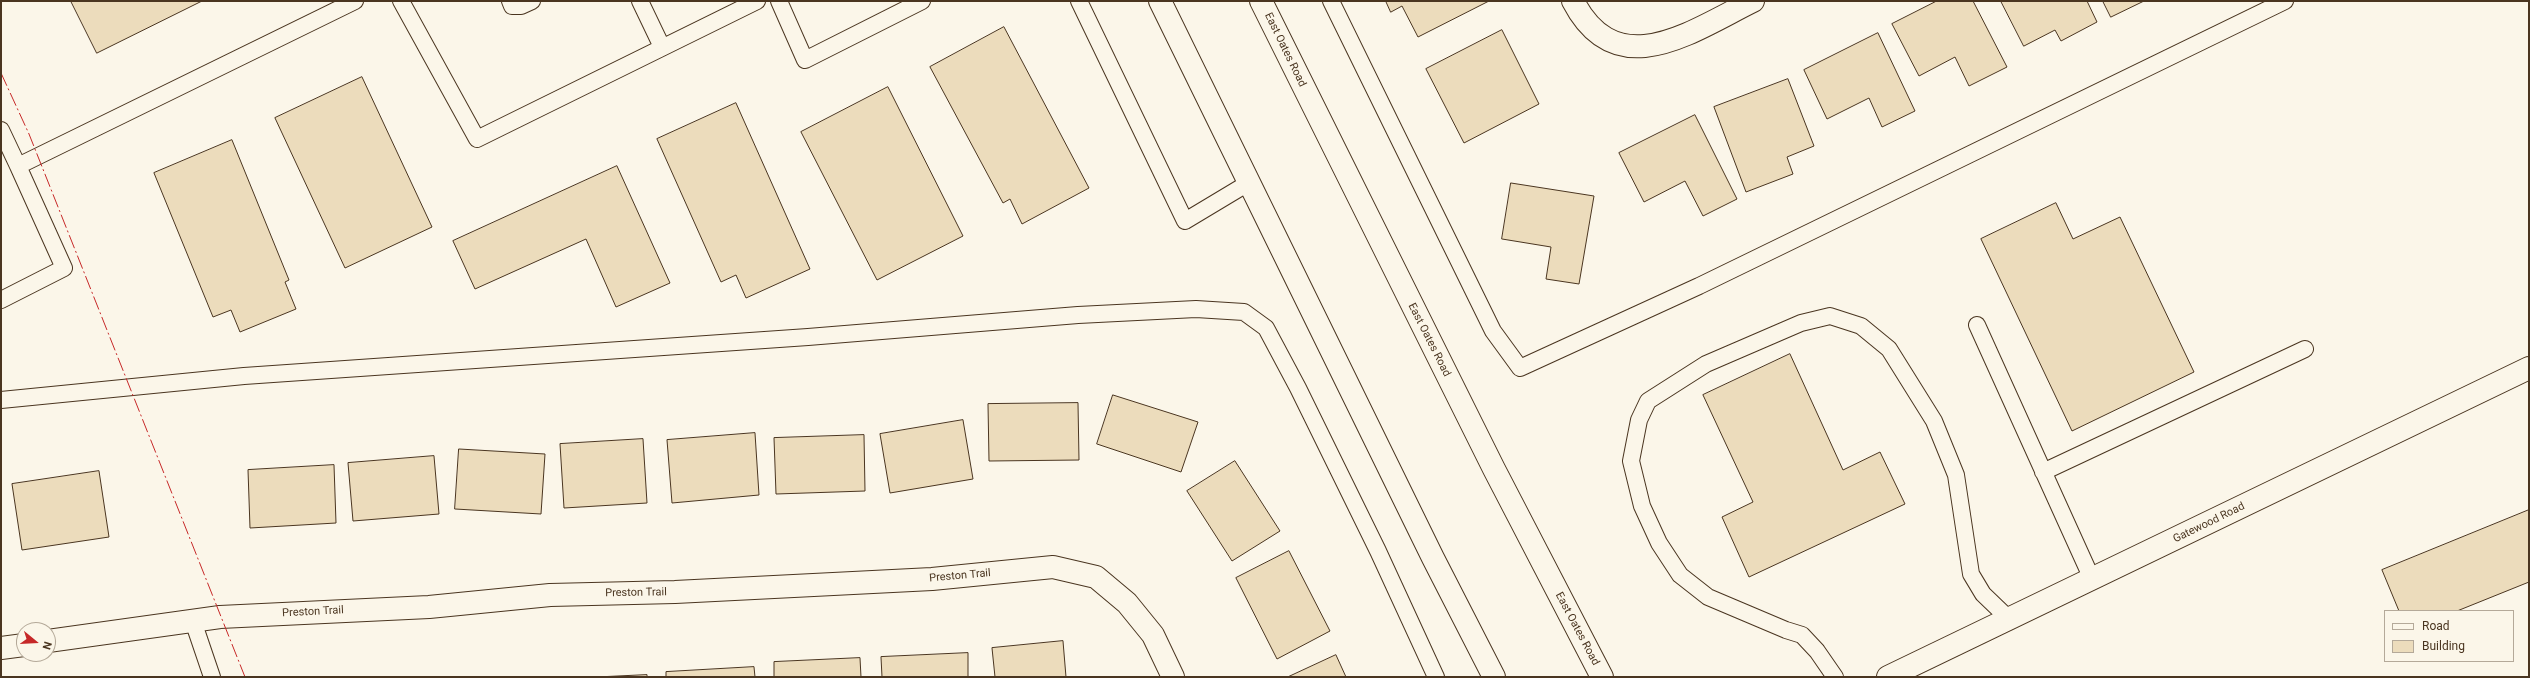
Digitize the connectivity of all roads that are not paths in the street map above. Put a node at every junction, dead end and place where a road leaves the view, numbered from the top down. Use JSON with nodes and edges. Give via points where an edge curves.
{"nodes":[{"id":1,"x":355,"y":1,"type":"edge"},
{"id":2,"x":401,"y":1,"type":"edge"},
{"id":3,"x":510,"y":1,"type":"edge"},
{"id":4,"x":532,"y":1,"type":"edge"},
{"id":5,"x":640,"y":1,"type":"edge"},
{"id":6,"x":757,"y":1,"type":"edge"},
{"id":7,"x":779,"y":1,"type":"edge"},
{"id":8,"x":922,"y":1,"type":"edge"},
{"id":9,"x":1079,"y":1,"type":"edge"},
{"id":10,"x":1160,"y":1,"type":"edge"},
{"id":11,"x":1261,"y":1,"type":"edge"},
{"id":12,"x":1331,"y":1,"type":"edge"},
{"id":13,"x":1574,"y":1,"type":"edge"},
{"id":14,"x":1753,"y":1,"type":"edge"},
{"id":15,"x":2285,"y":1,"type":"edge"},
{"id":16,"x":662,"y":47,"type":"junction"},
{"id":17,"x":1,"y":130,"type":"edge"},
{"id":18,"x":18,"y":166,"type":"junction"},
{"id":19,"x":1250,"y":182,"type":"junction"},
{"id":20,"x":1,"y":300,"type":"edge"},
{"id":21,"x":1977,"y":325,"type":"dead end"},
{"id":22,"x":2304,"y":349,"type":"dead end"},
{"id":23,"x":2529,"y":368,"type":"edge"},
{"id":24,"x":1,"y":400,"type":"edge"},
{"id":25,"x":2044,"y":472,"type":"junction"},
{"id":26,"x":2092,"y":579,"type":"junction"},
{"id":27,"x":2009,"y":619,"type":"junction"},
{"id":28,"x":193,"y":621,"type":"junction"},
{"id":29,"x":56,"y":640,"type":"edge"},
{"id":30,"x":16,"y":646,"type":"edge"},
{"id":31,"x":1,"y":648,"type":"edge"},
{"id":32,"x":212,"y":677,"type":"edge"},
{"id":33,"x":1173,"y":677,"type":"edge"},
{"id":34,"x":1436,"y":677,"type":"edge"},
{"id":35,"x":1494,"y":677,"type":"edge"},
{"id":36,"x":1602,"y":677,"type":"edge"},
{"id":37,"x":1835,"y":677,"type":"edge"},
{"id":38,"x":1888,"y":677,"type":"edge"}],
"edges":[{"from":1,"to":18,"type":"lane"},
{"from":2,"to":16,"type":"lane","via":[[477,139]]},
{"from":3,"to":4,"type":"lane","via":[[512,6],[520,6]]},
{"from":5,"to":16,"type":"lane"},
{"from":6,"to":16,"type":"lane"},
{"from":7,"to":8,"type":"lane","via":[[805,60]]},
{"from":9,"to":19,"type":"lane","via":[[1185,221]]},
{"from":10,"to":19,"type":"street"},
{"from":11,"to":36,"type":"street","name":"East Oates Road","via":[[1490,462]]},
{"from":12,"to":15,"type":"lane","via":[[1493,331],[1520,368],[1714,279]]},
{"from":13,"to":14,"type":"street","via":[[1579,12],[1595,32],[1611,43],[1639,48],[1666,43]]},
{"from":17,"to":18,"type":"lane"},
{"from":18,"to":20,"type":"lane","via":[[64,268]]},
{"from":19,"to":35,"type":"street","via":[[1433,558]]},
{"from":21,"to":25,"type":"lane"},
{"from":22,"to":25,"type":"lane"},
{"from":23,"to":26,"type":"street","name":"Gatewood Road"},
{"from":24,"to":34,"type":"lane","via":[[244,376],[792,338],[1078,315],[1196,308],[1244,312],[1266,328],[1294,381],[1378,551]]},
{"from":25,"to":26,"type":"lane"},
{"from":26,"to":27,"type":"street","name":"Gatewood Road"},
{"from":27,"to":37,"type":"lane","via":[[1984,594],[1971,574],[1956,475],[1934,420],[1889,349],[1861,326],[1830,316],[1801,323],[1706,364],[1648,401],[1639,420],[1631,461],[1642,506],[1659,543],[1680,575],[1708,597],[1802,635]]},
{"from":27,"to":38,"type":"street","name":"Gatewood Road"},
{"from":28,"to":29,"type":"street","name":"Preston Trail"},
{"from":28,"to":32,"type":"lane"},
{"from":28,"to":33,"type":"street","name":"Preston Trail","via":[[220,617],[429,606],[550,595],[675,592],[924,579],[1053,567],[1096,577],[1128,602],[1153,635]]},
{"from":30,"to":31,"type":"street"}]}
